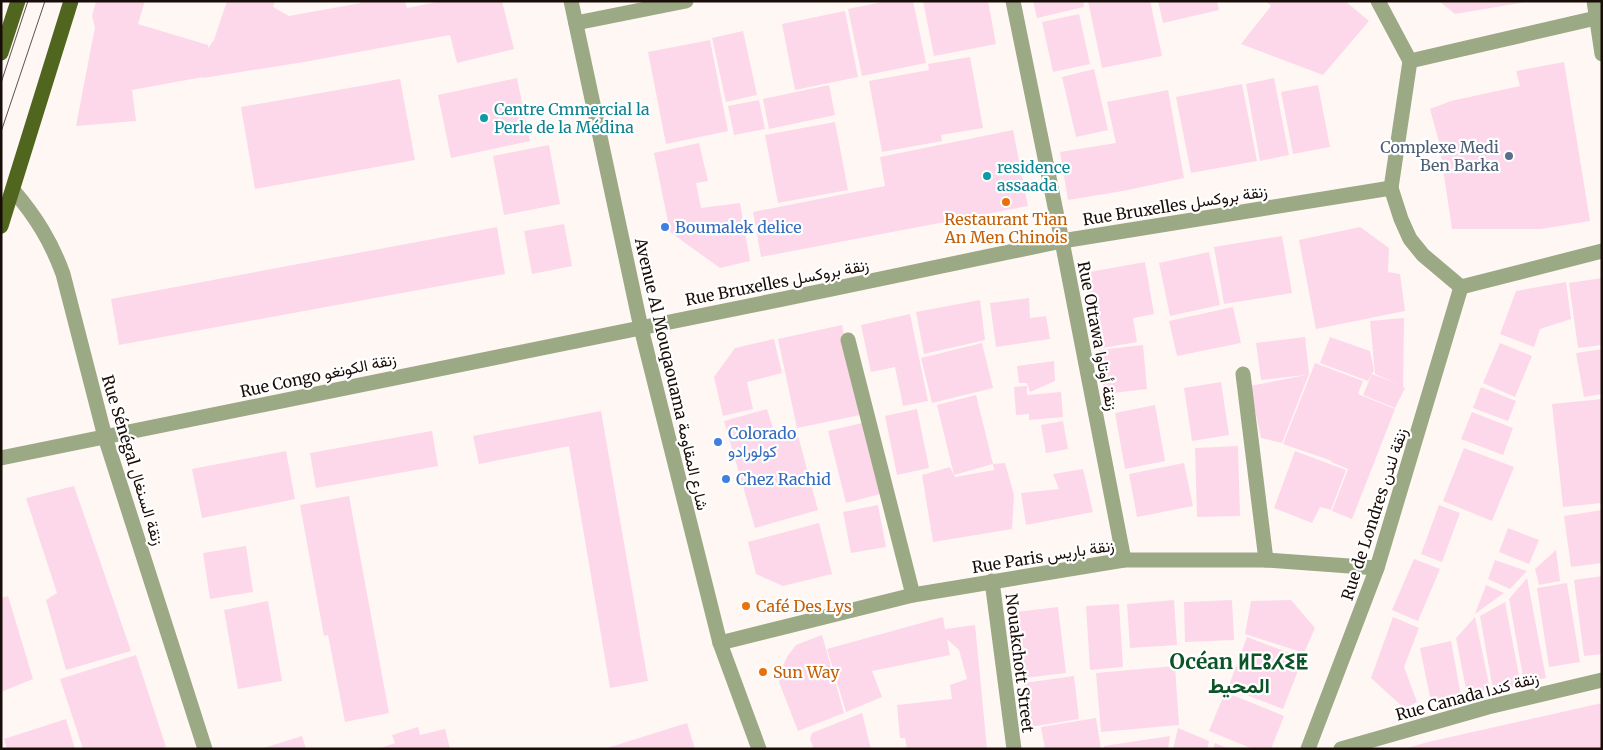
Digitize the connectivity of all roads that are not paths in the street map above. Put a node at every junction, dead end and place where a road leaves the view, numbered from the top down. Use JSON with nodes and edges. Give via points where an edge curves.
{"nodes":[{"id":1,"x":18,"y":1,"type":"edge"},
{"id":2,"x":70,"y":1,"type":"edge"},
{"id":3,"x":571,"y":1,"type":"edge"},
{"id":4,"x":686,"y":1,"type":"edge"},
{"id":5,"x":1012,"y":1,"type":"edge"},
{"id":6,"x":1378,"y":1,"type":"edge"},
{"id":7,"x":1594,"y":1,"type":"edge"},
{"id":8,"x":1596,"y":18,"type":"junction"},
{"id":9,"x":576,"y":23,"type":"junction"},
{"id":10,"x":1,"y":53,"type":"edge"},
{"id":11,"x":1602,"y":54,"type":"edge"},
{"id":12,"x":1410,"y":60,"type":"junction"},
{"id":13,"x":1391,"y":188,"type":"junction"},
{"id":14,"x":13,"y":190,"type":"junction"},
{"id":15,"x":1,"y":226,"type":"edge"},
{"id":16,"x":1062,"y":241,"type":"junction"},
{"id":17,"x":1602,"y":251,"type":"edge"},
{"id":18,"x":1461,"y":286,"type":"junction"},
{"id":19,"x":641,"y":328,"type":"junction"},
{"id":20,"x":848,"y":340,"type":"dead end"},
{"id":21,"x":1242,"y":374,"type":"dead end"},
{"id":22,"x":105,"y":437,"type":"junction"},
{"id":23,"x":1,"y":458,"type":"edge"},
{"id":24,"x":1124,"y":560,"type":"junction"},
{"id":25,"x":1266,"y":560,"type":"junction"},
{"id":26,"x":1377,"y":568,"type":"junction"},
{"id":27,"x":992,"y":581,"type":"junction"},
{"id":28,"x":913,"y":595,"type":"junction"},
{"id":29,"x":720,"y":643,"type":"junction"},
{"id":30,"x":1602,"y":680,"type":"edge"},
{"id":31,"x":205,"y":749,"type":"edge"},
{"id":32,"x":759,"y":749,"type":"edge"},
{"id":33,"x":1014,"y":749,"type":"edge"},
{"id":34,"x":1308,"y":749,"type":"edge"},
{"id":35,"x":1341,"y":749,"type":"edge"}],
"edges":[{"from":1,"to":10,"type":"main road"},
{"from":2,"to":14,"type":"main road"},
{"from":3,"to":9,"type":"street","name":"Avenue Al Mouqaouama شارع المقاومة"},
{"from":4,"to":9,"type":"street"},
{"from":5,"to":16,"type":"street","name":"Rue Ottawa زنقة أوتاوا"},
{"from":6,"to":12,"type":"street"},
{"from":7,"to":8,"type":"street"},
{"from":8,"to":11,"type":"street"},
{"from":8,"to":12,"type":"street"},
{"from":9,"to":19,"type":"street","name":"Avenue Al Mouqaouama شارع المقاومة"},
{"from":12,"to":13,"type":"street"},
{"from":13,"to":16,"type":"street","name":"Rue Bruxelles زنقة بروكسل"},
{"from":13,"to":18,"type":"street","via":[[1410,239],[1423,255]]},
{"from":14,"to":15,"type":"main road"},
{"from":14,"to":22,"type":"street","name":"Rue Sénégal زنقة السنغال","via":[[43,229],[60,266]]},
{"from":16,"to":19,"type":"street","name":"Rue Bruxelles زنقة بروكسل"},
{"from":16,"to":24,"type":"street","name":"Rue Ottawa زنقة أوتاوا"},
{"from":17,"to":18,"type":"street"},
{"from":18,"to":26,"type":"street","name":"Rue de Londres زنقة لندن"},
{"from":19,"to":22,"type":"street","name":"Rue Congo زنقة الكونغو"},
{"from":19,"to":29,"type":"street","name":"Avenue Al Mouqaouama شارع المقاومة"},
{"from":20,"to":28,"type":"street"},
{"from":21,"to":25,"type":"street"},
{"from":22,"to":23,"type":"street","name":"Rue Congo زنقة الكونغو"},
{"from":22,"to":31,"type":"street","name":"Rue Sénégal زنقة السنغال"},
{"from":24,"to":25,"type":"street","name":"Rue Paris زنقة باريس"},
{"from":24,"to":27,"type":"street","name":"Rue Paris زنقة باريس"},
{"from":25,"to":26,"type":"street","name":"Rue Paris زنقة باريس"},
{"from":26,"to":34,"type":"street","name":"Rue de Londres زنقة لندن"},
{"from":27,"to":28,"type":"street","name":"Rue Paris زنقة باريس"},
{"from":27,"to":33,"type":"street","name":"Nouakchott Street"},
{"from":28,"to":29,"type":"street","name":"Rue Paris زنقة باريس"},
{"from":29,"to":32,"type":"street","name":"Avenue Al Mouqaouama شارع المقاومة"},
{"from":30,"to":35,"type":"street","name":"Rue Canada زنقة كندا","via":[[1488,707]]}]}
